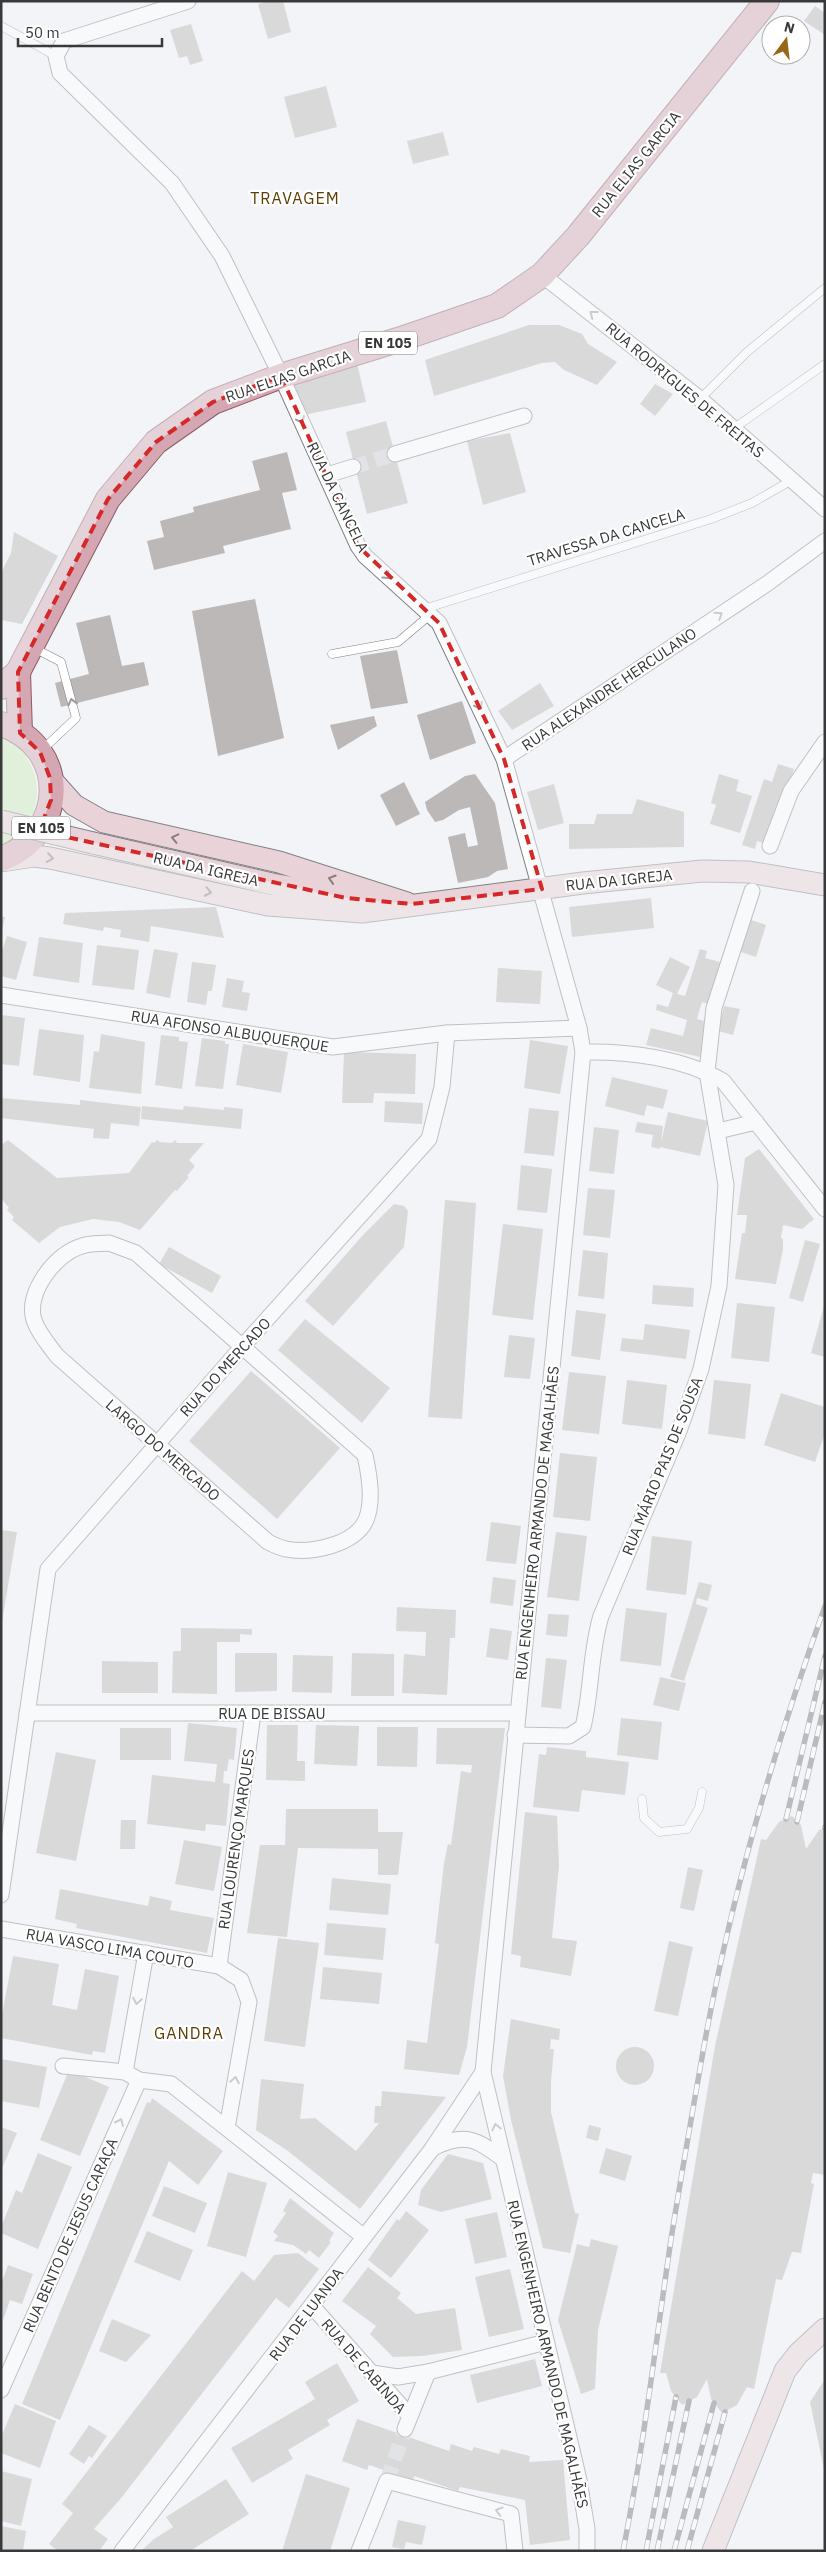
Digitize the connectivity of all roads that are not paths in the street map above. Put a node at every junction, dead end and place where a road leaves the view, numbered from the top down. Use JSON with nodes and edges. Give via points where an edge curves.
{"nodes":[{"id":1,"x":188,"y":1,"type":"edge"},
{"id":2,"x":767,"y":1,"type":"edge"},
{"id":3,"x":1,"y":26,"type":"edge"},
{"id":4,"x":56,"y":56,"type":"junction"},
{"id":5,"x":542,"y":275,"type":"junction"},
{"id":6,"x":825,"y":288,"type":"edge"},
{"id":7,"x":825,"y":364,"type":"edge"},
{"id":8,"x":281,"y":376,"type":"junction"},
{"id":9,"x":700,"y":399,"type":"junction"},
{"id":10,"x":524,"y":416,"type":"dead end"},
{"id":11,"x":733,"y":429,"type":"junction"},
{"id":12,"x":395,"y":454,"type":"tunnel mouth"},
{"id":13,"x":353,"y":467,"type":"tunnel mouth"},
{"id":14,"x":327,"y":475,"type":"junction"},
{"id":15,"x":792,"y":480,"type":"junction"},
{"id":16,"x":825,"y":509,"type":"edge"},
{"id":17,"x":825,"y":542,"type":"edge"},
{"id":18,"x":427,"y":612,"type":"junction"},
{"id":19,"x":31,"y":646,"type":"junction"},
{"id":20,"x":332,"y":654,"type":"dead end"},
{"id":21,"x":10,"y":679,"type":"edge"},
{"id":22,"x":10,"y":729,"type":"edge"},
{"id":23,"x":825,"y":742,"type":"edge"},
{"id":24,"x":40,"y":752,"type":"junction"},
{"id":25,"x":504,"y":759,"type":"junction"},
{"id":26,"x":50,"y":778,"type":"junction"},
{"id":27,"x":1,"y":821,"type":"edge"},
{"id":28,"x":770,"y":846,"type":"dead end"},
{"id":29,"x":1,"y":860,"type":"edge"},
{"id":30,"x":825,"y":885,"type":"edge"},
{"id":31,"x":542,"y":889,"type":"junction"},
{"id":32,"x":752,"y":891,"type":"dead end"},
{"id":33,"x":412,"y":904,"type":"junction"},
{"id":34,"x":1,"y":996,"type":"edge"},
{"id":35,"x":579,"y":1028,"type":"junction"},
{"id":36,"x":447,"y":1033,"type":"junction"},
{"id":37,"x":583,"y":1052,"type":"junction"},
{"id":38,"x":708,"y":1072,"type":"junction"},
{"id":39,"x":756,"y":1122,"type":"junction"},
{"id":40,"x":718,"y":1131,"type":"junction"},
{"id":41,"x":825,"y":1209,"type":"edge"},
{"id":42,"x":242,"y":1347,"type":"junction"},
{"id":43,"x":156,"y":1444,"type":"junction"},
{"id":44,"x":27,"y":1713,"type":"junction"},
{"id":45,"x":253,"y":1713,"type":"junction"},
{"id":46,"x":518,"y":1713,"type":"junction"},
{"id":47,"x":516,"y":1735,"type":"junction"},
{"id":48,"x":702,"y":1792,"type":"dead end"},
{"id":49,"x":642,"y":1800,"type":"dead end"},
{"id":50,"x":1,"y":1895,"type":"edge"},
{"id":51,"x":1,"y":1929,"type":"edge"},
{"id":52,"x":146,"y":1953,"type":"junction"},
{"id":53,"x":219,"y":1966,"type":"junction"},
{"id":54,"x":63,"y":2066,"type":"dead end"},
{"id":55,"x":125,"y":2072,"type":"junction"},
{"id":56,"x":483,"y":2072,"type":"junction"},
{"id":57,"x":139,"y":2080,"type":"junction"},
{"id":58,"x":227,"y":2128,"type":"junction"},
{"id":59,"x":432,"y":2149,"type":"junction"},
{"id":60,"x":503,"y":2159,"type":"junction"},
{"id":61,"x":364,"y":2237,"type":"junction"},
{"id":62,"x":312,"y":2306,"type":"junction"},
{"id":63,"x":825,"y":2329,"type":"edge"},
{"id":64,"x":546,"y":2342,"type":"junction"},
{"id":65,"x":428,"y":2372,"type":"junction"},
{"id":66,"x":372,"y":2373,"type":"junction"},
{"id":67,"x":1,"y":2390,"type":"edge"},
{"id":68,"x":717,"y":2550,"type":"edge"},
{"id":69,"x":122,"y":2551,"type":"edge"},
{"id":70,"x":359,"y":2551,"type":"edge"},
{"id":71,"x":515,"y":2551,"type":"edge"},
{"id":72,"x":587,"y":2551,"type":"edge"}],
"edges":[{"from":1,"to":4,"type":"street","via":[[64,41]]},
{"from":2,"to":5,"type":"main road","name":"RUA ELIAS GARCIA","number":"EN 105","via":[[578,236]]},
{"from":3,"to":4,"type":"lane"},
{"from":4,"to":8,"type":"street","name":"RUA DA CANCELA","via":[[60,73],[172,183],[222,256]]},
{"from":5,"to":8,"type":"main road","name":"RUA ELIAS GARCIA","number":"EN 105","via":[[497,306]]},
{"from":9,"to":5,"type":"street","name":"RUA RODRIGUES DE FREITAS","one_way":true},
{"from":6,"to":9,"type":"lane","via":[[747,352]]},
{"from":7,"to":11,"type":"lane"},
{"from":8,"to":14,"type":"street","name":"RUA DA CANCELA","one_way":true},
{"from":8,"to":19,"type":"main road","name":"RUA ELIAS GARCIA","number":"EN 105","via":[[213,402],[156,442],[108,499]]},
{"from":9,"to":11,"type":"street","name":"RUA RODRIGUES DE FREITAS"},
{"from":10,"to":12,"type":"street"},
{"from":11,"to":15,"type":"street","name":"RUA RODRIGUES DE FREITAS"},
{"from":13,"to":14,"type":"street"},
{"from":14,"to":18,"type":"street","name":"RUA DA CANCELA","one_way":true,"via":[[365,556]]},
{"from":15,"to":16,"type":"street","name":"RUA RODRIGUES DE FREITAS"},
{"from":15,"to":18,"type":"lane","name":"TRAVESSA DA CANCELA","via":[[752,503],[711,519]]},
{"from":25,"to":17,"type":"street","name":"RUA ALEXANDRE HERCULANO","one_way":true},
{"from":18,"to":20,"type":"lane","via":[[398,642]]},
{"from":18,"to":25,"type":"street","name":"RUA DA CANCELA","one_way":true,"via":[[439,624]]},
{"from":19,"to":21,"type":"main road","name":"RUA ELIAS GARCIA","number":"EN 105"},
{"from":24,"to":19,"type":"lane","one_way":true,"via":[[76,718],[61,662]]},
{"from":21,"to":22,"type":"main road","name":"RUA ELIAS GARCIA","number":"EN 105"},
{"from":22,"to":24,"type":"main road","number":"EN 105"},
{"from":23,"to":28,"type":"street","via":[[791,791]]},
{"from":24,"to":26,"type":"main road","number":"EN 105"},
{"from":25,"to":31,"type":"street"},
{"from":26,"to":29,"type":"main road","number":"EN 105","via":[[51,800],[46,821],[33,840]]},
{"from":33,"to":26,"type":"main road","name":"RUA DA IGREJA","one_way":true,"via":[[279,862],[104,822],[74,804]]},
{"from":27,"to":33,"type":"main road","name":"RUA DA IGREJA","bridge":true,"via":[[272,884],[346,898]]},
{"from":29,"to":33,"type":"main road","name":"RUA DA IGREJA","one_way":true,"via":[[34,856],[50,858],[268,905],[362,912]]},
{"from":30,"to":31,"type":"main road","name":"RUA DA IGREJA","via":[[749,872],[702,871]]},
{"from":31,"to":33,"type":"main road","name":"RUA DA IGREJA"},
{"from":31,"to":35,"type":"street","name":"RUA ENGENHEIRO ARMANDO DE MAGALHÃES"},
{"from":32,"to":38,"type":"street","name":"RUA MÁRIO PAIS DE SOUSA","via":[[714,1008]]},
{"from":34,"to":36,"type":"street","name":"RUA AFONSO ALBUQUERQUE","via":[[333,1047]]},
{"from":35,"to":36,"type":"street","name":"RUA AFONSO ALBUQUERQUE"},
{"from":35,"to":37,"type":"street","name":"RUA ENGENHEIRO ARMANDO DE MAGALHÃES"},
{"from":36,"to":42,"type":"street","name":"RUA DO MERCADO","via":[[442,1087],[429,1139]]},
{"from":37,"to":38,"type":"street","via":[[650,1057]]},
{"from":37,"to":46,"type":"street","name":"RUA ENGENHEIRO ARMANDO DE MAGALHÃES"},
{"from":38,"to":39,"type":"street","via":[[723,1081]]},
{"from":38,"to":40,"type":"street","name":"RUA MÁRIO PAIS DE SOUSA"},
{"from":39,"to":40,"type":"street"},
{"from":39,"to":41,"type":"street"},
{"from":40,"to":47,"type":"street","name":"RUA MÁRIO PAIS DE SOUSA","via":[[726,1185],[719,1286],[701,1369],[679,1431],[601,1616],[595,1636],[583,1727],[569,1736]]},
{"from":42,"to":43,"type":"street","name":"RUA DO MERCADO"},
{"from":42,"to":43,"type":"street","name":"LARGO DO MERCADO","via":[[136,1253],[109,1243],[82,1246],[62,1256],[46,1272],[34,1297],[33,1320],[44,1338],[57,1356]]},
{"from":42,"to":43,"type":"street","name":"LARGO DO MERCADO","via":[[365,1455],[370,1476],[366,1520],[337,1544],[315,1550],[286,1549],[268,1542]]},
{"from":43,"to":44,"type":"street","name":"RUA DO MERCADO","via":[[48,1569]]},
{"from":44,"to":45,"type":"street","name":"RUA DE BISSAU"},
{"from":44,"to":50,"type":"street","name":"RUA DO MERCADO"},
{"from":45,"to":46,"type":"street","name":"RUA DE BISSAU"},
{"from":45,"to":53,"type":"street","name":"RUA LOURENÇO MARQUES"},
{"from":46,"to":47,"type":"street","name":"RUA ENGENHEIRO ARMANDO DE MAGALHÃES"},
{"from":47,"to":56,"type":"street","name":"RUA ENGENHEIRO ARMANDO DE MAGALHÃES"},
{"from":48,"to":49,"type":"lane","via":[[699,1808],[688,1829],[659,1832],[644,1818]]},
{"from":51,"to":52,"type":"street","name":"RUA VASCO LIMA COUTO"},
{"from":52,"to":53,"type":"street","name":"RUA VASCO LIMA COUTO"},
{"from":52,"to":55,"type":"street","one_way":true},
{"from":58,"to":53,"type":"street","one_way":true,"via":[[249,2002],[241,1980]]},
{"from":54,"to":55,"type":"street"},
{"from":55,"to":57,"type":"street"},
{"from":56,"to":59,"type":"street","name":"RUA DE LUANDA"},
{"from":60,"to":56,"type":"street","name":"RUA ENGENHEIRO ARMANDO DE MAGALHÃES","one_way":true},
{"from":57,"to":58,"type":"street","via":[[171,2084]]},
{"from":67,"to":57,"type":"street","name":"RUA BENTO DE JESUS CARAÇA","one_way":true},
{"from":58,"to":61,"type":"street"},
{"from":59,"to":60,"type":"street","via":[[463,2138],[479,2141]]},
{"from":59,"to":61,"type":"street","name":"RUA DE LUANDA"},
{"from":60,"to":64,"type":"street","name":"RUA ENGENHEIRO ARMANDO DE MAGALHÃES"},
{"from":61,"to":62,"type":"street","name":"RUA DE LUANDA"},
{"from":62,"to":66,"type":"street","name":"RUA DE CABINDA"},
{"from":62,"to":69,"type":"street","name":"RUA DE LUANDA"},
{"from":63,"to":68,"type":"main road","via":[[785,2370]]},
{"from":64,"to":65,"type":"street"},
{"from":64,"to":72,"type":"street","name":"RUA ENGENHEIRO ARMANDO DE MAGALHÃES","via":[[579,2480]]},
{"from":65,"to":66,"type":"street","via":[[398,2377]]},
{"from":65,"to":66,"type":"street","name":"RUA DE CABINDA","via":[[407,2422]]},
{"from":71,"to":70,"type":"street","one_way":true,"via":[[511,2514],[387,2482]]}]}
